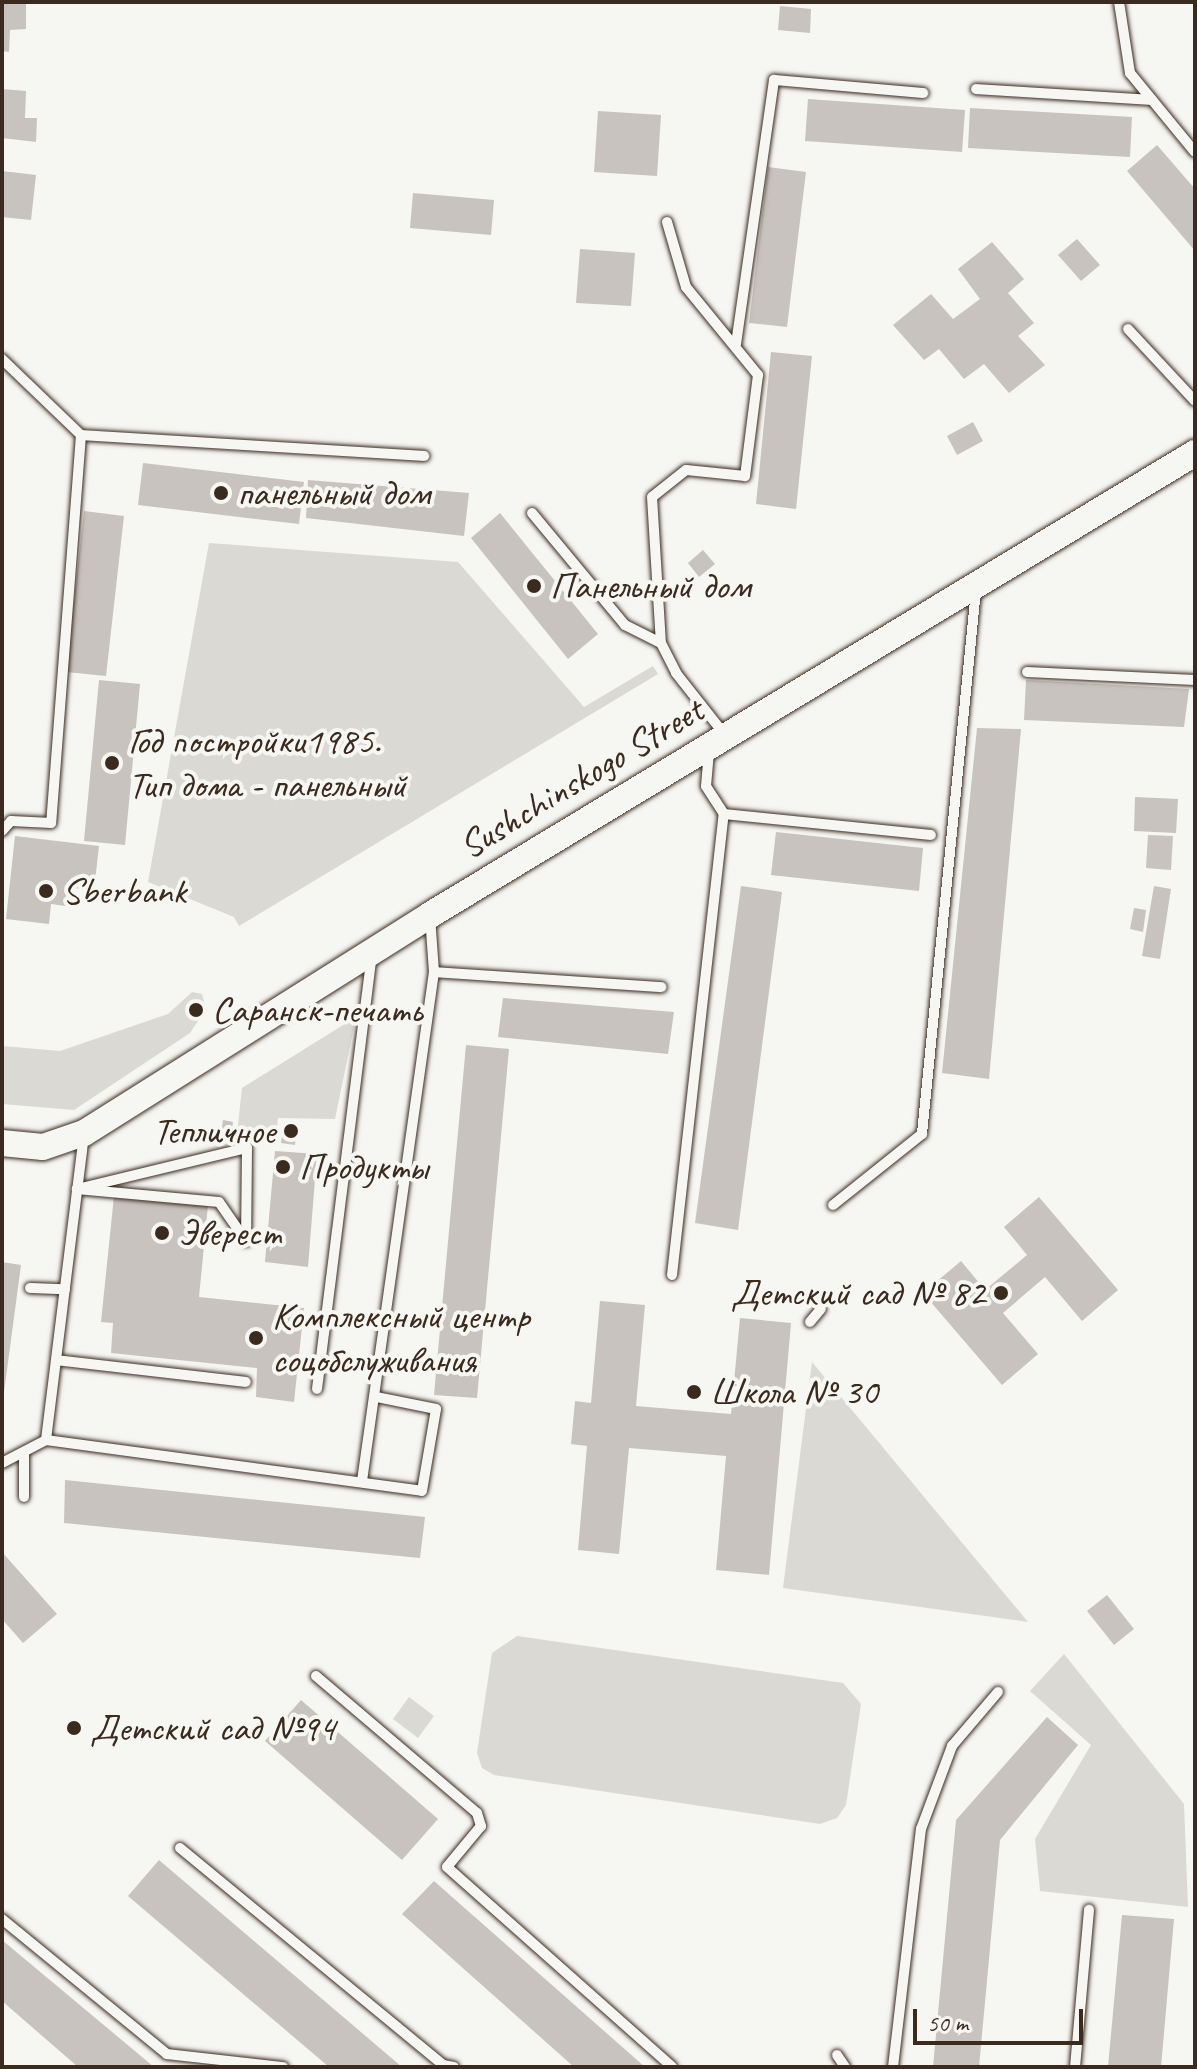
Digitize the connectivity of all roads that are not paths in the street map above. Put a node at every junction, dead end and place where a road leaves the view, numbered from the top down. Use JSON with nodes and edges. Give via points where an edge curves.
{"nodes":[{"id":1,"x":1119,"y":2,"type":"edge"},
{"id":2,"x":976,"y":89,"type":"dead end"},
{"id":3,"x":923,"y":93,"type":"dead end"},
{"id":4,"x":1152,"y":100,"type":"junction"},
{"id":5,"x":1195,"y":152,"type":"edge"},
{"id":6,"x":667,"y":222,"type":"dead end"},
{"id":7,"x":1128,"y":329,"type":"dead end"},
{"id":8,"x":736,"y":344,"type":"junction"},
{"id":9,"x":2,"y":359,"type":"edge"},
{"id":10,"x":1195,"y":401,"type":"edge"},
{"id":11,"x":81,"y":435,"type":"junction"},
{"id":12,"x":1195,"y":453,"type":"edge"},
{"id":13,"x":424,"y":456,"type":"dead end"},
{"id":14,"x":532,"y":513,"type":"dead end"},
{"id":15,"x":976,"y":584,"type":"junction"},
{"id":16,"x":661,"y":643,"type":"junction"},
{"id":17,"x":1027,"y":672,"type":"dead end"},
{"id":18,"x":1195,"y":680,"type":"edge"},
{"id":19,"x":717,"y":740,"type":"junction"},
{"id":20,"x":724,"y":814,"type":"junction"},
{"id":21,"x":2,"y":831,"type":"edge"},
{"id":22,"x":931,"y":835,"type":"dead end"},
{"id":23,"x":430,"y":915,"type":"junction"},
{"id":24,"x":372,"y":953,"type":"junction"},
{"id":25,"x":434,"y":972,"type":"junction"},
{"id":26,"x":662,"y":987,"type":"dead end"},
{"id":27,"x":84,"y":1133,"type":"junction"},
{"id":28,"x":2,"y":1143,"type":"edge"},
{"id":29,"x":77,"y":1189,"type":"junction"},
{"id":30,"x":833,"y":1205,"type":"dead end"},
{"id":31,"x":672,"y":1275,"type":"dead end"},
{"id":32,"x":30,"y":1288,"type":"dead end"},
{"id":33,"x":65,"y":1289,"type":"junction"},
{"id":34,"x":821,"y":1309,"type":"dead end"},
{"id":35,"x":810,"y":1322,"type":"dead end"},
{"id":36,"x":56,"y":1360,"type":"junction"},
{"id":37,"x":246,"y":1382,"type":"dead end"},
{"id":38,"x":317,"y":1389,"type":"dead end"},
{"id":39,"x":377,"y":1397,"type":"junction"},
{"id":40,"x":46,"y":1440,"type":"junction"},
{"id":41,"x":24,"y":1452,"type":"junction"},
{"id":42,"x":2,"y":1463,"type":"edge"},
{"id":43,"x":362,"y":1481,"type":"junction"},
{"id":44,"x":24,"y":1497,"type":"dead end"},
{"id":45,"x":316,"y":1676,"type":"dead end"},
{"id":46,"x":998,"y":1692,"type":"dead end"},
{"id":47,"x":180,"y":1848,"type":"dead end"},
{"id":48,"x":1089,"y":1910,"type":"dead end"},
{"id":49,"x":2,"y":1919,"type":"edge"},
{"id":50,"x":837,"y":2055,"type":"dead end"},
{"id":51,"x":283,"y":2067,"type":"edge"},
{"id":52,"x":454,"y":2067,"type":"edge"},
{"id":53,"x":672,"y":2067,"type":"edge"},
{"id":54,"x":845,"y":2067,"type":"edge"},
{"id":55,"x":893,"y":2067,"type":"edge"},
{"id":56,"x":1075,"y":2067,"type":"edge"}],
"edges":[{"from":1,"to":4,"type":"lane","via":[[1130,73]]},
{"from":2,"to":4,"type":"lane"},
{"from":3,"to":8,"type":"lane","via":[[774,80]]},
{"from":4,"to":5,"type":"lane"},
{"from":6,"to":8,"type":"lane","via":[[686,287]]},
{"from":7,"to":10,"type":"lane"},
{"from":8,"to":16,"type":"lane","via":[[758,375],[745,476],[686,470],[652,497]]},
{"from":9,"to":11,"type":"lane"},
{"from":11,"to":13,"type":"lane"},
{"from":11,"to":21,"type":"lane","via":[[51,823],[11,821]]},
{"from":12,"to":15,"type":"street","name":"Sushchinskogo Street"},
{"from":14,"to":16,"type":"lane","via":[[625,625]]},
{"from":15,"to":19,"type":"street","name":"Sushchinskogo Street"},
{"from":15,"to":30,"type":"lane","via":[[922,1134]]},
{"from":16,"to":19,"type":"lane"},
{"from":17,"to":18,"type":"lane"},
{"from":19,"to":20,"type":"lane","via":[[706,786]]},
{"from":19,"to":23,"type":"street","name":"Sushchinskogo Street"},
{"from":20,"to":22,"type":"lane"},
{"from":20,"to":31,"type":"lane"},
{"from":23,"to":24,"type":"street","name":"Sushchinskogo Street"},
{"from":23,"to":25,"type":"lane"},
{"from":24,"to":27,"type":"street","name":"Sushchinskogo Street"},
{"from":24,"to":38,"type":"lane"},
{"from":25,"to":26,"type":"lane"},
{"from":25,"to":39,"type":"lane"},
{"from":27,"to":28,"type":"street","name":"Sushchinskogo Street","via":[[43,1147]]},
{"from":27,"to":29,"type":"lane"},
{"from":29,"to":29,"type":"lane","via":[[219,1202],[246,1241],[247,1148]]},
{"from":29,"to":33,"type":"lane"},
{"from":32,"to":33,"type":"lane"},
{"from":33,"to":36,"type":"lane"},
{"from":34,"to":35,"type":"lane"},
{"from":36,"to":37,"type":"lane"},
{"from":36,"to":40,"type":"lane"},
{"from":39,"to":43,"type":"lane"},
{"from":39,"to":43,"type":"lane","via":[[436,1409],[422,1491]]},
{"from":40,"to":41,"type":"lane"},
{"from":40,"to":43,"type":"lane"},
{"from":41,"to":42,"type":"lane"},
{"from":41,"to":44,"type":"lane"},
{"from":45,"to":53,"type":"lane","via":[[477,1813],[481,1826],[447,1867]]},
{"from":46,"to":55,"type":"lane","via":[[952,1746],[921,1829]]},
{"from":47,"to":52,"type":"lane","via":[[443,2065]]},
{"from":48,"to":56,"type":"lane"},
{"from":49,"to":51,"type":"lane","via":[[167,2054]]},
{"from":50,"to":54,"type":"lane"}]}
